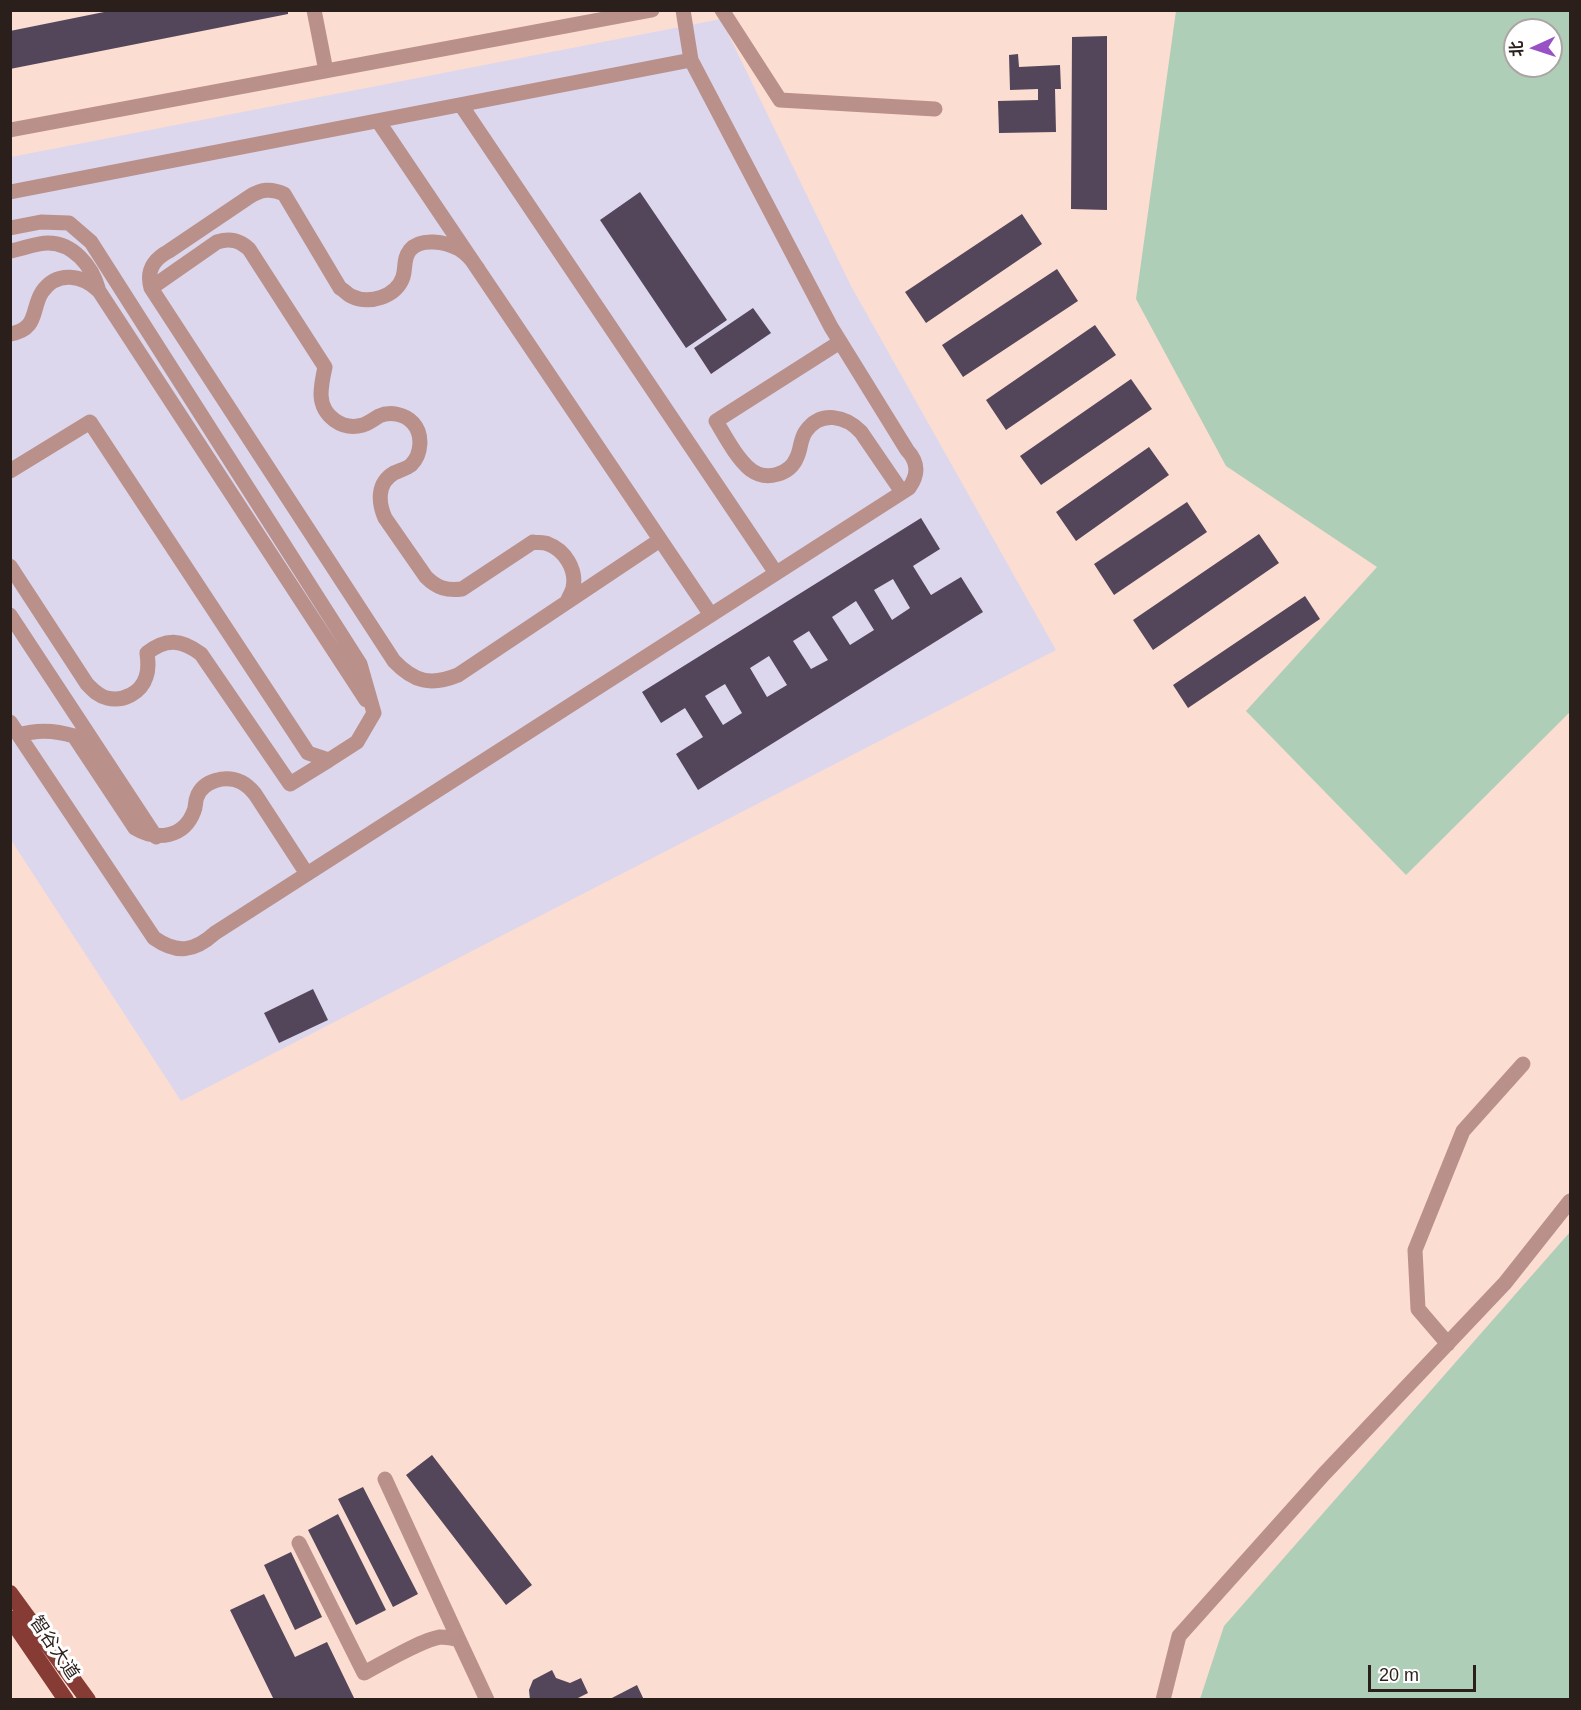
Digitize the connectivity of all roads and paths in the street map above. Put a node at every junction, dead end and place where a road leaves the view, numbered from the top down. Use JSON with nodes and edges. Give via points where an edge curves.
{"nodes":[{"id":1,"x":314,"y":10,"type":"edge"},
{"id":2,"x":652,"y":10,"type":"edge"},
{"id":3,"x":683,"y":10,"type":"edge"},
{"id":4,"x":722,"y":10,"type":"edge"},
{"id":5,"x":691,"y":60,"type":"junction"},
{"id":6,"x":326,"y":71,"type":"junction"},
{"id":7,"x":460,"y":105,"type":"junction"},
{"id":8,"x":935,"y":109,"type":"dead end"},
{"id":9,"x":378,"y":121,"type":"junction"},
{"id":10,"x":10,"y":130,"type":"edge"},
{"id":11,"x":10,"y":192,"type":"edge"},
{"id":12,"x":10,"y":228,"type":"edge"},
{"id":13,"x":10,"y":251,"type":"edge"},
{"id":14,"x":478,"y":269,"type":"junction"},
{"id":15,"x":151,"y":288,"type":"junction"},
{"id":16,"x":99,"y":291,"type":"junction"},
{"id":17,"x":10,"y":334,"type":"edge"},
{"id":18,"x":840,"y":342,"type":"junction"},
{"id":19,"x":10,"y":471,"type":"edge"},
{"id":20,"x":902,"y":492,"type":"junction"},
{"id":21,"x":660,"y":540,"type":"junction"},
{"id":22,"x":10,"y":566,"type":"edge"},
{"id":23,"x":776,"y":573,"type":"junction"},
{"id":24,"x":10,"y":615,"type":"edge"},
{"id":25,"x":711,"y":615,"type":"junction"},
{"id":26,"x":543,"y":618,"type":"junction"},
{"id":27,"x":374,"y":713,"type":"junction"},
{"id":28,"x":15,"y":729,"type":"edge"},
{"id":29,"x":329,"y":760,"type":"junction"},
{"id":30,"x":156,"y":837,"type":"junction"},
{"id":31,"x":307,"y":874,"type":"junction"},
{"id":32,"x":1523,"y":1064,"type":"dead end"},
{"id":33,"x":1570,"y":1201,"type":"edge"},
{"id":34,"x":1448,"y":1344,"type":"junction"},
{"id":35,"x":385,"y":1479,"type":"dead end"},
{"id":36,"x":299,"y":1542,"type":"dead end"},
{"id":37,"x":10,"y":1593,"type":"edge"},
{"id":38,"x":10,"y":1618,"type":"edge"},
{"id":39,"x":459,"y":1640,"type":"junction"},
{"id":40,"x":66,"y":1700,"type":"edge"},
{"id":41,"x":88,"y":1700,"type":"edge"},
{"id":42,"x":487,"y":1700,"type":"edge"},
{"id":43,"x":1163,"y":1700,"type":"edge"}],
"edges":[{"from":1,"to":6,"type":"street"},
{"from":2,"to":6,"type":"street"},
{"from":3,"to":5,"type":"street"},
{"from":4,"to":8,"type":"street","via":[[780,100]]},
{"from":5,"to":7,"type":"street"},
{"from":5,"to":18,"type":"street"},
{"from":6,"to":10,"type":"street"},
{"from":7,"to":9,"type":"street"},
{"from":7,"to":23,"type":"street"},
{"from":9,"to":11,"type":"street"},
{"from":9,"to":14,"type":"street"},
{"from":12,"to":27,"type":"street","via":[[41,222],[69,223],[91,242],[360,664]]},
{"from":13,"to":16,"type":"street","via":[[48,243],[61,246],[86,262]]},
{"from":14,"to":15,"type":"street","via":[[470,258],[448,244],[424,243],[409,252],[403,276],[388,294],[363,300],[351,296],[340,288],[284,194],[267,190],[257,192],[160,256],[149,274]]},
{"from":14,"to":21,"type":"street"},
{"from":15,"to":26,"type":"street","via":[[404,671],[423,680],[445,680]]},
{"from":15,"to":26,"type":"street","via":[[217,242],[234,240],[249,249],[325,367],[321,394],[327,414],[344,425],[354,426],[392,414],[411,421],[417,429],[418,454],[411,464],[386,481],[379,499],[385,518],[426,577],[441,588],[462,589],[533,542],[547,543],[568,560],[574,574],[567,602],[556,613]]},
{"from":16,"to":17,"type":"street","via":[[82,278],[60,278],[42,292],[28,326]]},
{"from":16,"to":27,"type":"street"},
{"from":18,"to":20,"type":"street","via":[[913,457],[916,474],[909,488]]},
{"from":18,"to":20,"type":"street","via":[[716,421],[744,464],[762,475],[773,476],[791,467],[805,431],[813,424],[823,419],[844,419],[861,432]]},
{"from":19,"to":29,"type":"street","via":[[90,422],[308,753]]},
{"from":20,"to":23,"type":"street"},
{"from":21,"to":25,"type":"street"},
{"from":21,"to":26,"type":"street"},
{"from":22,"to":29,"type":"street","via":[[95,693],[118,700],[129,696],[146,679],[147,653],[165,642],[178,642],[201,654],[290,784]]},
{"from":23,"to":25,"type":"street"},
{"from":24,"to":30,"type":"street"},
{"from":25,"to":31,"type":"street"},
{"from":27,"to":29,"type":"street","via":[[357,742]]},
{"from":28,"to":30,"type":"street","via":[[58,731],[74,736],[135,828]]},
{"from":28,"to":31,"type":"street","via":[[154,938],[166,946],[193,948],[205,942]]},
{"from":30,"to":31,"type":"street","via":[[178,831],[188,822],[196,798],[210,782],[240,781],[255,794]]},
{"from":32,"to":34,"type":"street","via":[[1463,1131],[1415,1250],[1418,1309]]},
{"from":33,"to":34,"type":"street","via":[[1505,1284]]},
{"from":34,"to":43,"type":"street","via":[[1324,1474],[1179,1636]]},
{"from":35,"to":39,"type":"street"},
{"from":36,"to":39,"type":"street","via":[[364,1673],[432,1639]]},
{"from":37,"to":41,"type":"highway"},
{"from":38,"to":40,"type":"highway","name":"智谷大道"},
{"from":39,"to":42,"type":"street"}]}
